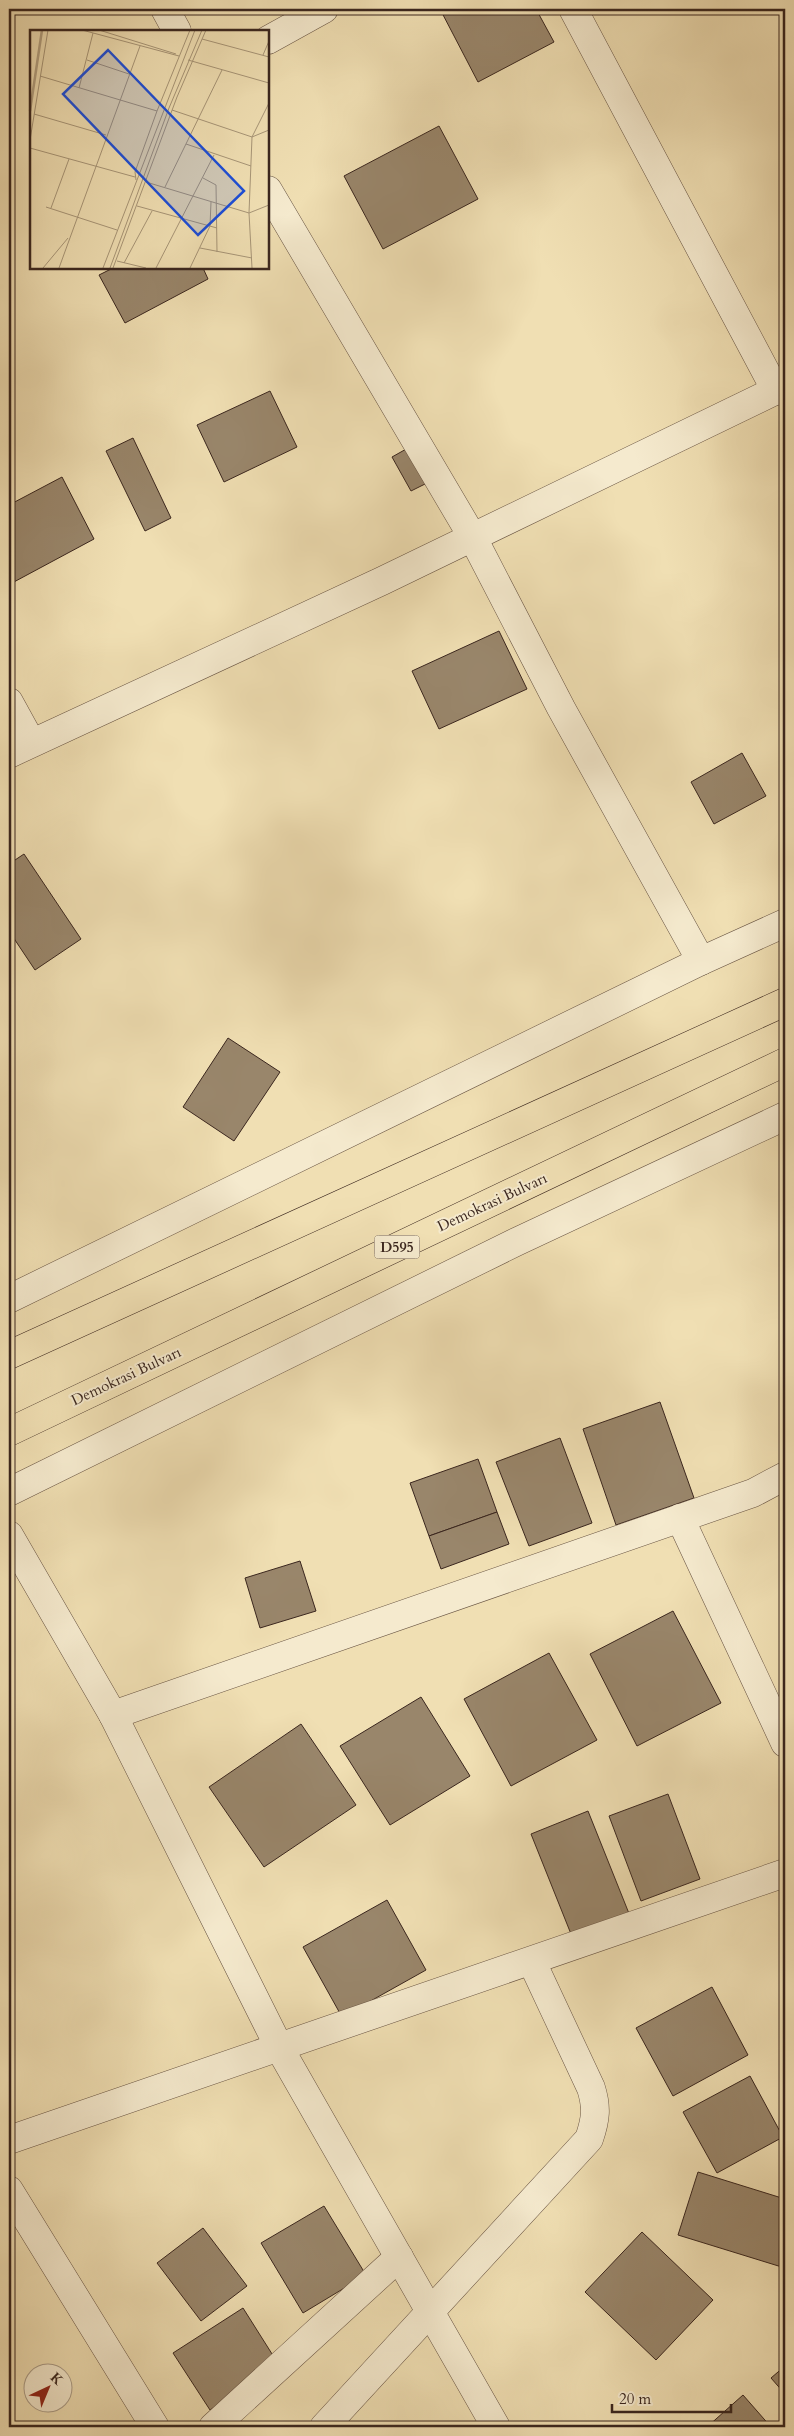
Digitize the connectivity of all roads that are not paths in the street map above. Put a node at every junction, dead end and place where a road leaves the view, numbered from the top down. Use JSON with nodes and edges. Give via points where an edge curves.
{"nodes":[{"id":1,"x":165,"y":9,"type":"edge"},
{"id":2,"x":324,"y":9,"type":"edge"},
{"id":3,"x":573,"y":9,"type":"edge"},
{"id":4,"x":176,"y":30,"type":"edge"},
{"id":5,"x":269,"y":39,"type":"edge"},
{"id":6,"x":269,"y":192,"type":"edge"},
{"id":7,"x":781,"y":388,"type":"edge"},
{"id":8,"x":472,"y":538,"type":"junction"},
{"id":9,"x":9,"y":702,"type":"edge"},
{"id":10,"x":20,"y":748,"type":"edge"},
{"id":11,"x":785,"y":923,"type":"edge"},
{"id":12,"x":701,"y":961,"type":"junction"},
{"id":13,"x":785,"y":1002,"type":"edge"},
{"id":14,"x":785,"y":1062,"type":"edge"},
{"id":15,"x":785,"y":1116,"type":"edge"},
{"id":16,"x":9,"y":1299,"type":"edge"},
{"id":17,"x":9,"y":1355,"type":"edge"},
{"id":18,"x":9,"y":1432,"type":"edge"},
{"id":19,"x":785,"y":1476,"type":"edge"},
{"id":20,"x":9,"y":1492,"type":"edge"},
{"id":21,"x":680,"y":1518,"type":"junction"},
{"id":22,"x":9,"y":1535,"type":"edge"},
{"id":23,"x":112,"y":1715,"type":"junction"},
{"id":24,"x":785,"y":1743,"type":"edge"},
{"id":25,"x":785,"y":1873,"type":"edge"},
{"id":26,"x":532,"y":1962,"type":"junction"},
{"id":27,"x":280,"y":2049,"type":"junction"},
{"id":28,"x":9,"y":2140,"type":"edge"},
{"id":29,"x":9,"y":2190,"type":"edge"},
{"id":30,"x":399,"y":2257,"type":"junction"},
{"id":31,"x":430,"y":2313,"type":"junction"},
{"id":32,"x":155,"y":2427,"type":"edge"},
{"id":33,"x":213,"y":2427,"type":"edge"},
{"id":34,"x":324,"y":2427,"type":"edge"},
{"id":35,"x":496,"y":2427,"type":"edge"}],
"edges":[{"from":1,"to":4,"type":"street"},
{"from":2,"to":5,"type":"street"},
{"from":3,"to":7,"type":"street"},
{"from":6,"to":8,"type":"street"},
{"from":7,"to":8,"type":"street"},
{"from":8,"to":10,"type":"street"},
{"from":8,"to":12,"type":"street","via":[[561,708]]},
{"from":9,"to":10,"type":"street"},
{"from":11,"to":12,"type":"street"},
{"from":12,"to":16,"type":"street"},
{"from":13,"to":17,"type":"highway"},
{"from":14,"to":18,"type":"highway","name":"Demokrasi Bulvarı","number":"D595"},
{"from":15,"to":20,"type":"street","via":[[516,1242]]},
{"from":19,"to":21,"type":"street","via":[[753,1493]]},
{"from":21,"to":23,"type":"street"},
{"from":21,"to":24,"type":"street"},
{"from":22,"to":23,"type":"street"},
{"from":23,"to":27,"type":"street"},
{"from":25,"to":26,"type":"street"},
{"from":26,"to":27,"type":"street"},
{"from":26,"to":31,"type":"street","via":[[591,2088],[596,2120],[589,2139],[578,2154]]},
{"from":27,"to":28,"type":"street"},
{"from":27,"to":30,"type":"street"},
{"from":29,"to":32,"type":"street"},
{"from":30,"to":31,"type":"street"},
{"from":30,"to":33,"type":"street"},
{"from":31,"to":34,"type":"street"},
{"from":31,"to":35,"type":"street"}]}
